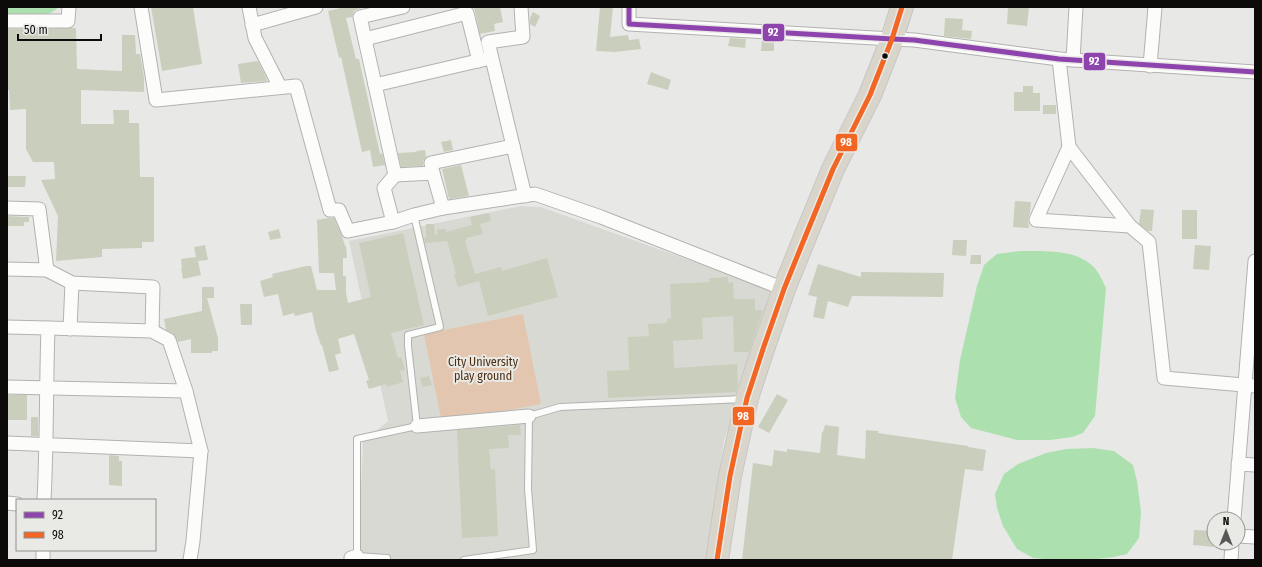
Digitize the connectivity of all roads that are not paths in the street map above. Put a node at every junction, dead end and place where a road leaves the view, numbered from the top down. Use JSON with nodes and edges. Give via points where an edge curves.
{"nodes":[{"id":1,"x":69,"y":7,"type":"edge"},
{"id":2,"x":141,"y":7,"type":"edge"},
{"id":3,"x":248,"y":7,"type":"edge"},
{"id":4,"x":316,"y":7,"type":"edge"},
{"id":5,"x":403,"y":7,"type":"edge"},
{"id":6,"x":521,"y":7,"type":"edge"},
{"id":7,"x":629,"y":7,"type":"edge"},
{"id":8,"x":902,"y":7,"type":"edge"},
{"id":9,"x":1076,"y":7,"type":"edge"},
{"id":10,"x":1154,"y":7,"type":"edge"},
{"id":11,"x":7,"y":21,"type":"edge"},
{"id":12,"x":252,"y":25,"type":"junction"},
{"id":13,"x":365,"y":38,"type":"junction"},
{"id":14,"x":892,"y":39,"type":"junction"},
{"id":15,"x":485,"y":59,"type":"junction"},
{"id":16,"x":1059,"y":59,"type":"junction"},
{"id":17,"x":1073,"y":60,"type":"junction"},
{"id":18,"x":1150,"y":66,"type":"junction"},
{"id":19,"x":1255,"y":72,"type":"edge"},
{"id":20,"x":375,"y":84,"type":"junction"},
{"id":21,"x":280,"y":87,"type":"junction"},
{"id":22,"x":513,"y":146,"type":"junction"},
{"id":23,"x":1069,"y":147,"type":"junction"},
{"id":24,"x":433,"y":173,"type":"junction"},
{"id":25,"x":395,"y":175,"type":"junction"},
{"id":26,"x":524,"y":196,"type":"junction"},
{"id":27,"x":7,"y":208,"type":"edge"},
{"id":28,"x":443,"y":208,"type":"junction"},
{"id":29,"x":414,"y":215,"type":"junction"},
{"id":30,"x":393,"y":222,"type":"junction"},
{"id":31,"x":1130,"y":226,"type":"junction"},
{"id":32,"x":1255,"y":261,"type":"edge"},
{"id":33,"x":7,"y":269,"type":"edge"},
{"id":34,"x":47,"y":270,"type":"junction"},
{"id":35,"x":72,"y":283,"type":"junction"},
{"id":36,"x":784,"y":289,"type":"junction"},
{"id":37,"x":1252,"y":325,"type":"edge"},
{"id":38,"x":7,"y":327,"type":"edge"},
{"id":39,"x":48,"y":328,"type":"junction"},
{"id":40,"x":70,"y":329,"type":"junction"},
{"id":41,"x":152,"y":331,"type":"junction"},
{"id":42,"x":1250,"y":385,"type":"edge"},
{"id":43,"x":7,"y":387,"type":"edge"},
{"id":44,"x":46,"y":388,"type":"junction"},
{"id":45,"x":186,"y":391,"type":"junction"},
{"id":46,"x":747,"y":398,"type":"junction"},
{"id":47,"x":529,"y":416,"type":"junction"},
{"id":48,"x":417,"y":426,"type":"junction"},
{"id":49,"x":7,"y":443,"type":"edge"},
{"id":50,"x":46,"y":444,"type":"junction"},
{"id":51,"x":201,"y":450,"type":"junction"},
{"id":52,"x":1238,"y":464,"type":"junction"},
{"id":53,"x":1255,"y":465,"type":"edge"},
{"id":54,"x":44,"y":499,"type":"edge"},
{"id":55,"x":1235,"y":511,"type":"edge"},
{"id":56,"x":354,"y":558,"type":"edge"},
{"id":57,"x":190,"y":560,"type":"edge"},
{"id":58,"x":387,"y":560,"type":"edge"},
{"id":59,"x":464,"y":560,"type":"edge"},
{"id":60,"x":717,"y":560,"type":"edge"}],
"edges":[{"from":1,"to":11,"type":"street","via":[[68,21]]},
{"from":2,"to":21,"type":"street","via":[[156,100]]},
{"from":3,"to":12,"type":"street"},
{"from":4,"to":12,"type":"street"},
{"from":5,"to":13,"type":"street","via":[[360,17]]},
{"from":6,"to":15,"type":"street","via":[[523,37],[488,42]]},
{"from":7,"to":14,"type":"street","via":[[629,24]]},
{"from":8,"to":14,"type":"highway"},
{"from":9,"to":17,"type":"street"},
{"from":10,"to":18,"type":"street"},
{"from":12,"to":21,"type":"street","via":[[255,38]]},
{"from":13,"to":15,"type":"street","via":[[468,13]]},
{"from":13,"to":20,"type":"street"},
{"from":14,"to":16,"type":"street"},
{"from":14,"to":36,"type":"highway","via":[[870,95],[832,169]]},
{"from":15,"to":20,"type":"street"},
{"from":15,"to":22,"type":"street"},
{"from":16,"to":17,"type":"street"},
{"from":16,"to":23,"type":"street"},
{"from":17,"to":18,"type":"street"},
{"from":18,"to":19,"type":"street"},
{"from":20,"to":25,"type":"street"},
{"from":21,"to":30,"type":"street","via":[[296,86],[330,210],[339,210],[348,231]]},
{"from":22,"to":24,"type":"street","via":[[431,163]]},
{"from":22,"to":26,"type":"street"},
{"from":23,"to":31,"type":"street"},
{"from":23,"to":31,"type":"street","via":[[1036,220]]},
{"from":24,"to":25,"type":"street"},
{"from":24,"to":28,"type":"street"},
{"from":25,"to":30,"type":"street","via":[[384,188]]},
{"from":26,"to":28,"type":"street"},
{"from":26,"to":36,"type":"street","via":[[535,194]]},
{"from":27,"to":34,"type":"street","via":[[39,209]]},
{"from":28,"to":29,"type":"street"},
{"from":29,"to":30,"type":"street"},
{"from":29,"to":48,"type":"lane","via":[[440,327],[408,335]]},
{"from":31,"to":42,"type":"street","via":[[1149,242],[1164,378]]},
{"from":32,"to":37,"type":"street"},
{"from":33,"to":34,"type":"street"},
{"from":34,"to":35,"type":"street"},
{"from":35,"to":40,"type":"street"},
{"from":35,"to":41,"type":"street","via":[[153,287]]},
{"from":36,"to":46,"type":"highway"},
{"from":37,"to":42,"type":"street"},
{"from":38,"to":39,"type":"street"},
{"from":39,"to":40,"type":"street"},
{"from":39,"to":44,"type":"street"},
{"from":40,"to":41,"type":"street"},
{"from":41,"to":45,"type":"street","via":[[169,340]]},
{"from":42,"to":52,"type":"street"},
{"from":43,"to":44,"type":"street"},
{"from":44,"to":45,"type":"street"},
{"from":44,"to":50,"type":"street"},
{"from":45,"to":51,"type":"street"},
{"from":46,"to":47,"type":"lane","via":[[560,408]]},
{"from":46,"to":60,"type":"highway","via":[[730,476]]},
{"from":47,"to":48,"type":"street"},
{"from":47,"to":59,"type":"lane","via":[[528,489],[533,550]]},
{"from":48,"to":56,"type":"lane","via":[[357,440]]},
{"from":49,"to":50,"type":"street"},
{"from":50,"to":51,"type":"street"},
{"from":50,"to":54,"type":"street"},
{"from":51,"to":57,"type":"street"},
{"from":52,"to":53,"type":"street"},
{"from":52,"to":55,"type":"street"},
{"from":56,"to":58,"type":"lane"}]}
